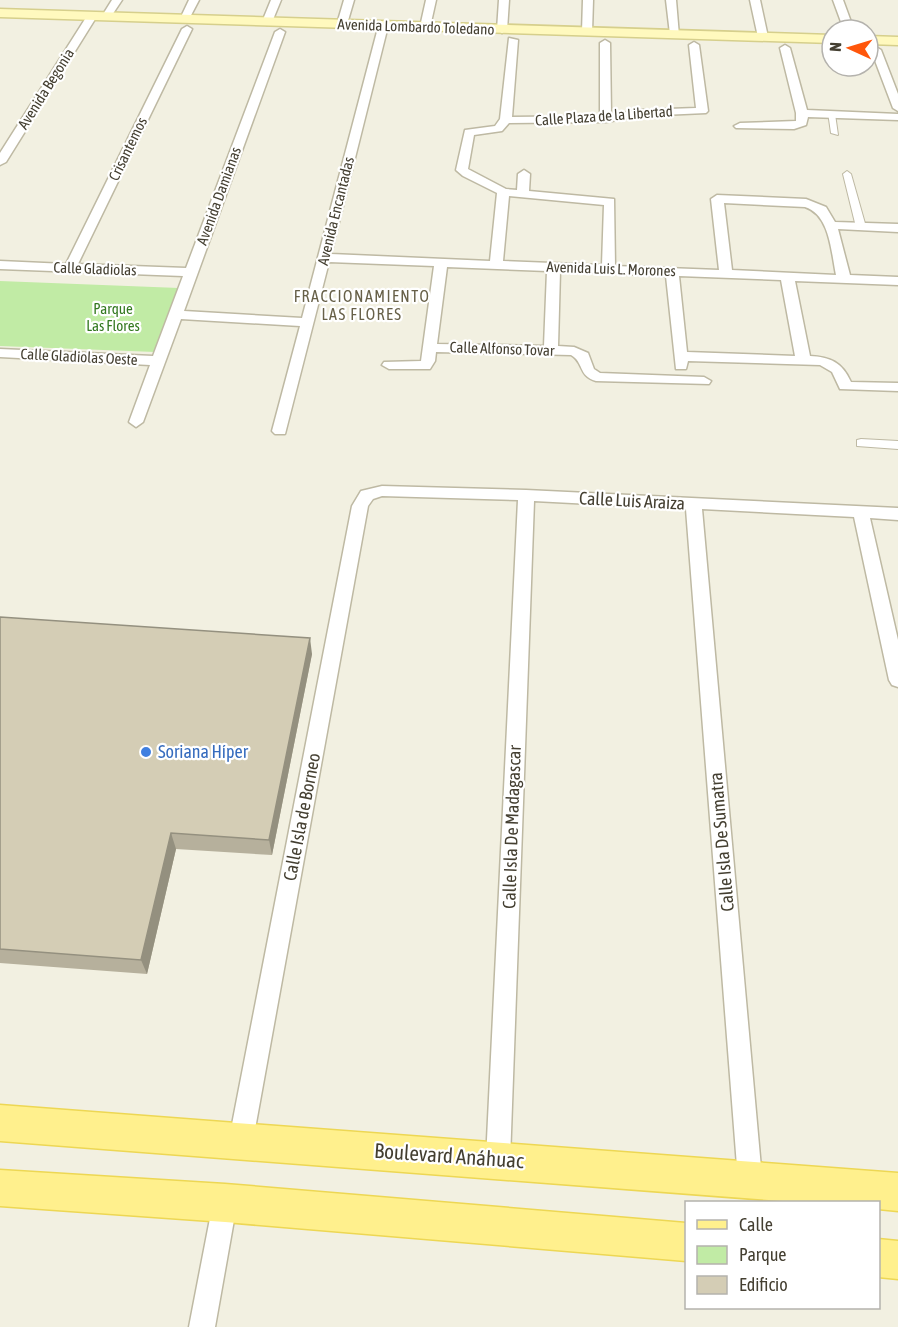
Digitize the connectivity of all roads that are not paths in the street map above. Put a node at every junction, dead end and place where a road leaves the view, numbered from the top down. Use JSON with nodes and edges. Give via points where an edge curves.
{"nodes":[{"id":1,"x":117,"y":0,"type":"edge"},
{"id":2,"x":194,"y":0,"type":"edge"},
{"id":3,"x":276,"y":0,"type":"edge"},
{"id":4,"x":349,"y":0,"type":"edge"},
{"id":5,"x":432,"y":0,"type":"edge"},
{"id":6,"x":504,"y":0,"type":"edge"},
{"id":7,"x":588,"y":0,"type":"edge"},
{"id":8,"x":671,"y":0,"type":"edge"},
{"id":9,"x":755,"y":0,"type":"edge"},
{"id":10,"x":838,"y":0,"type":"edge"},
{"id":11,"x":0,"y":13,"type":"edge"},
{"id":12,"x":107,"y":16,"type":"junction"},
{"id":13,"x":845,"y":18,"type":"edge"},
{"id":14,"x":89,"y":21,"type":"junction"},
{"id":15,"x":267,"y":22,"type":"junction"},
{"id":16,"x":0,"y":23,"type":"edge"},
{"id":17,"x":186,"y":24,"type":"junction"},
{"id":18,"x":342,"y":24,"type":"junction"},
{"id":19,"x":426,"y":27,"type":"junction"},
{"id":20,"x":502,"y":30,"type":"junction"},
{"id":21,"x":382,"y":31,"type":"junction"},
{"id":22,"x":280,"y":32,"type":"junction"},
{"id":23,"x":587,"y":32,"type":"junction"},
{"id":24,"x":675,"y":34,"type":"junction"},
{"id":25,"x":763,"y":37,"type":"junction"},
{"id":26,"x":820,"y":39,"type":"edge"},
{"id":27,"x":513,"y":40,"type":"junction"},
{"id":28,"x":724,"y":41,"type":"junction"},
{"id":29,"x":898,"y":41,"type":"edge"},
{"id":30,"x":605,"y":43,"type":"junction"},
{"id":31,"x":694,"y":45,"type":"junction"},
{"id":32,"x":880,"y":45,"type":"edge"},
{"id":33,"x":785,"y":48,"type":"junction"},
{"id":34,"x":880,"y":48,"type":"edge"},
{"id":35,"x":820,"y":49,"type":"edge"},
{"id":36,"x":898,"y":51,"type":"edge"},
{"id":37,"x":880,"y":67,"type":"edge"},
{"id":38,"x":897,"y":105,"type":"edge"},
{"id":39,"x":802,"y":113,"type":"junction"},
{"id":40,"x":831,"y":114,"type":"junction"},
{"id":41,"x":898,"y":117,"type":"edge"},
{"id":42,"x":606,"y":119,"type":"junction"},
{"id":43,"x":506,"y":120,"type":"junction"},
{"id":44,"x":740,"y":126,"type":"dead end"},
{"id":45,"x":835,"y":133,"type":"dead end"},
{"id":46,"x":0,"y":162,"type":"edge"},
{"id":47,"x":524,"y":174,"type":"dead end"},
{"id":48,"x":847,"y":174,"type":"dead end"},
{"id":49,"x":503,"y":192,"type":"junction"},
{"id":50,"x":523,"y":193,"type":"junction"},
{"id":51,"x":829,"y":225,"type":"junction"},
{"id":52,"x":861,"y":227,"type":"junction"},
{"id":53,"x":898,"y":228,"type":"edge"},
{"id":54,"x":324,"y":258,"type":"junction"},
{"id":55,"x":441,"y":263,"type":"junction"},
{"id":56,"x":0,"y":265,"type":"edge"},
{"id":57,"x":496,"y":265,"type":"junction"},
{"id":58,"x":554,"y":267,"type":"junction"},
{"id":59,"x":69,"y":268,"type":"junction"},
{"id":60,"x":608,"y":269,"type":"junction"},
{"id":61,"x":190,"y":272,"type":"junction"},
{"id":62,"x":672,"y":272,"type":"junction"},
{"id":63,"x":726,"y":274,"type":"junction"},
{"id":64,"x":787,"y":276,"type":"junction"},
{"id":65,"x":844,"y":279,"type":"junction"},
{"id":66,"x":898,"y":281,"type":"edge"},
{"id":67,"x":175,"y":315,"type":"junction"},
{"id":68,"x":307,"y":322,"type":"junction"},
{"id":69,"x":431,"y":348,"type":"junction"},
{"id":70,"x":551,"y":351,"type":"junction"},
{"id":71,"x":0,"y":353,"type":"edge"},
{"id":72,"x":680,"y":356,"type":"junction"},
{"id":73,"x":803,"y":359,"type":"junction"},
{"id":74,"x":158,"y":360,"type":"junction"},
{"id":75,"x":389,"y":365,"type":"dead end"},
{"id":76,"x":682,"y":380,"type":"junction"},
{"id":77,"x":704,"y":381,"type":"dead end"},
{"id":78,"x":898,"y":387,"type":"edge"},
{"id":79,"x":135,"y":422,"type":"dead end"},
{"id":80,"x":279,"y":431,"type":"dead end"},
{"id":81,"x":861,"y":443,"type":"dead end"},
{"id":82,"x":898,"y":445,"type":"edge"},
{"id":83,"x":367,"y":495,"type":"joint"},
{"id":84,"x":526,"y":495,"type":"junction"},
{"id":85,"x":694,"y":505,"type":"junction"},
{"id":86,"x":861,"y":513,"type":"junction"},
{"id":87,"x":898,"y":514,"type":"edge"},
{"id":88,"x":898,"y":680,"type":"edge"},
{"id":89,"x":0,"y":1123,"type":"edge"},
{"id":90,"x":241,"y":1140,"type":"junction"},
{"id":91,"x":498,"y":1160,"type":"junction"},
{"id":92,"x":750,"y":1179,"type":"junction"},
{"id":93,"x":0,"y":1188,"type":"edge"},
{"id":94,"x":898,"y":1191,"type":"edge"},
{"id":95,"x":225,"y":1203,"type":"junction"},
{"id":96,"x":685,"y":1242,"type":"edge"},
{"id":97,"x":880,"y":1258,"type":"edge"},
{"id":98,"x":898,"y":1260,"type":"edge"},
{"id":99,"x":202,"y":1327,"type":"edge"}],
"edges":[{"from":1,"to":12,"type":"street"},
{"from":2,"to":17,"type":"street","name":"Crisantemos"},
{"from":3,"to":15,"type":"street"},
{"from":4,"to":18,"type":"street"},
{"from":5,"to":19,"type":"street"},
{"from":6,"to":20,"type":"street"},
{"from":7,"to":23,"type":"street"},
{"from":8,"to":24,"type":"street"},
{"from":9,"to":25,"type":"street"},
{"from":10,"to":13,"type":"street"},
{"from":11,"to":14,"type":"main road","name":"Avenida Lombardo Toledano"},
{"from":12,"to":14,"type":"main road","name":"Avenida Lombardo Toledano"},
{"from":12,"to":17,"type":"main road","name":"Avenida Lombardo Toledano"},
{"from":14,"to":16,"type":"main road","name":"Avenida Lombardo Toledano"},
{"from":14,"to":17,"type":"main road","name":"Avenida Lombardo Toledano"},
{"from":14,"to":46,"type":"street","name":"Avenida Begonia"},
{"from":15,"to":17,"type":"main road","name":"Avenida Lombardo Toledano"},
{"from":15,"to":18,"type":"main road","name":"Avenida Lombardo Toledano"},
{"from":17,"to":22,"type":"main road","name":"Avenida Lombardo Toledano"},
{"from":17,"to":59,"type":"street","name":"Crisantemos"},
{"from":18,"to":21,"type":"main road","name":"Avenida Lombardo Toledano"},
{"from":19,"to":20,"type":"main road","name":"Avenida Lombardo Toledano"},
{"from":19,"to":21,"type":"main road","name":"Avenida Lombardo Toledano"},
{"from":20,"to":23,"type":"main road","name":"Avenida Lombardo Toledano"},
{"from":21,"to":22,"type":"main road","name":"Avenida Lombardo Toledano"},
{"from":21,"to":27,"type":"main road","name":"Avenida Lombardo Toledano"},
{"from":21,"to":54,"type":"street","name":"Avenida Encantadas"},
{"from":22,"to":61,"type":"street","name":"Avenida Damianas"},
{"from":23,"to":24,"type":"main road","name":"Avenida Lombardo Toledano"},
{"from":24,"to":28,"type":"main road","name":"Avenida Lombardo Toledano"},
{"from":25,"to":26,"type":"main road","name":"Avenida Lombardo Toledano"},
{"from":25,"to":28,"type":"main road","name":"Avenida Lombardo Toledano"},
{"from":27,"to":30,"type":"main road","name":"Avenida Lombardo Toledano"},
{"from":27,"to":43,"type":"street"},
{"from":28,"to":31,"type":"main road","name":"Avenida Lombardo Toledano"},
{"from":28,"to":33,"type":"main road","name":"Avenida Lombardo Toledano"},
{"from":29,"to":32,"type":"main road"},
{"from":30,"to":31,"type":"main road","name":"Avenida Lombardo Toledano"},
{"from":30,"to":42,"type":"street"},
{"from":31,"to":42,"type":"street","name":"Calle Plaza de la Libertad","via":[[702,111],[640,113]]},
{"from":33,"to":35,"type":"main road","name":"Avenida Lombardo Toledano"},
{"from":33,"to":39,"type":"street"},
{"from":34,"to":36,"type":"main road"},
{"from":37,"to":38,"type":"street"},
{"from":39,"to":40,"type":"street"},
{"from":39,"to":44,"type":"street","via":[[802,123],[794,126]]},
{"from":40,"to":41,"type":"street"},
{"from":40,"to":45,"type":"street"},
{"from":42,"to":43,"type":"street","name":"Calle Plaza de la Libertad"},
{"from":43,"to":49,"type":"street","via":[[498,129],[469,132],[462,170]]},
{"from":47,"to":50,"type":"street"},
{"from":48,"to":52,"type":"street"},
{"from":49,"to":50,"type":"street"},
{"from":49,"to":57,"type":"street"},
{"from":50,"to":60,"type":"street","via":[[610,202]]},
{"from":51,"to":52,"type":"street"},
{"from":51,"to":63,"type":"street","via":[[823,211],[806,203],[717,199]]},
{"from":51,"to":65,"type":"street"},
{"from":52,"to":53,"type":"street"},
{"from":54,"to":55,"type":"street","name":"Avenida Luis L. Morones"},
{"from":54,"to":68,"type":"street","name":"Avenida Encantadas"},
{"from":55,"to":57,"type":"street","name":"Avenida Luis L. Morones"},
{"from":55,"to":69,"type":"street"},
{"from":56,"to":59,"type":"street","name":"Calle Gladiolas"},
{"from":57,"to":58,"type":"street","name":"Avenida Luis L. Morones"},
{"from":58,"to":60,"type":"street","name":"Avenida Luis L. Morones"},
{"from":58,"to":70,"type":"street"},
{"from":59,"to":61,"type":"street","name":"Calle Gladiolas"},
{"from":60,"to":62,"type":"street","name":"Avenida Luis L. Morones"},
{"from":61,"to":67,"type":"street","name":"Avenida Damianas"},
{"from":62,"to":63,"type":"street","name":"Avenida Luis L. Morones"},
{"from":62,"to":72,"type":"street"},
{"from":63,"to":64,"type":"street","name":"Avenida Luis L. Morones"},
{"from":64,"to":65,"type":"street","name":"Avenida Luis L. Morones"},
{"from":64,"to":73,"type":"street"},
{"from":65,"to":66,"type":"street","name":"Avenida Luis L. Morones"},
{"from":67,"to":68,"type":"street"},
{"from":67,"to":74,"type":"street","name":"Avenida Damianas"},
{"from":68,"to":80,"type":"street","name":"Avenida Encantadas"},
{"from":69,"to":70,"type":"street","name":"Calle Alfonso Tovar"},
{"from":69,"to":75,"type":"street","via":[[425,366]]},
{"from":70,"to":76,"type":"street","name":"Calle Alfonso Tovar","via":[[574,351],[583,356],[591,374],[603,378]]},
{"from":71,"to":74,"type":"street","name":"Calle Gladiolas Oeste"},
{"from":72,"to":73,"type":"street"},
{"from":72,"to":76,"type":"street"},
{"from":73,"to":78,"type":"street","via":[[834,365],[845,386]]},
{"from":74,"to":79,"type":"street","name":"Avenida Damianas"},
{"from":76,"to":77,"type":"street"},
{"from":81,"to":82,"type":"street"},
{"from":83,"to":84,"type":"street","name":"Calle Luis Araiza","via":[[382,491]]},
{"from":83,"to":90,"type":"street","name":"Calle Isla de Borneo","via":[[360,506]]},
{"from":84,"to":85,"type":"street","name":"Calle Luis Araiza"},
{"from":84,"to":91,"type":"street","name":"Calle Isla De Madagascar"},
{"from":85,"to":86,"type":"street","name":"Calle Luis Araiza"},
{"from":85,"to":92,"type":"street","name":"Calle Isla De Sumatra"},
{"from":86,"to":87,"type":"street","name":"Calle Luis Araiza"},
{"from":86,"to":88,"type":"street"},
{"from":89,"to":90,"type":"main road","name":"Boulevard Anáhuac"},
{"from":90,"to":91,"type":"main road","name":"Boulevard Anáhuac"},
{"from":91,"to":92,"type":"main road","name":"Boulevard Anáhuac"},
{"from":92,"to":94,"type":"main road","name":"Boulevard Anáhuac"},
{"from":93,"to":95,"type":"main road"},
{"from":95,"to":96,"type":"main road"},
{"from":95,"to":99,"type":"street"},
{"from":97,"to":98,"type":"main road"}]}
